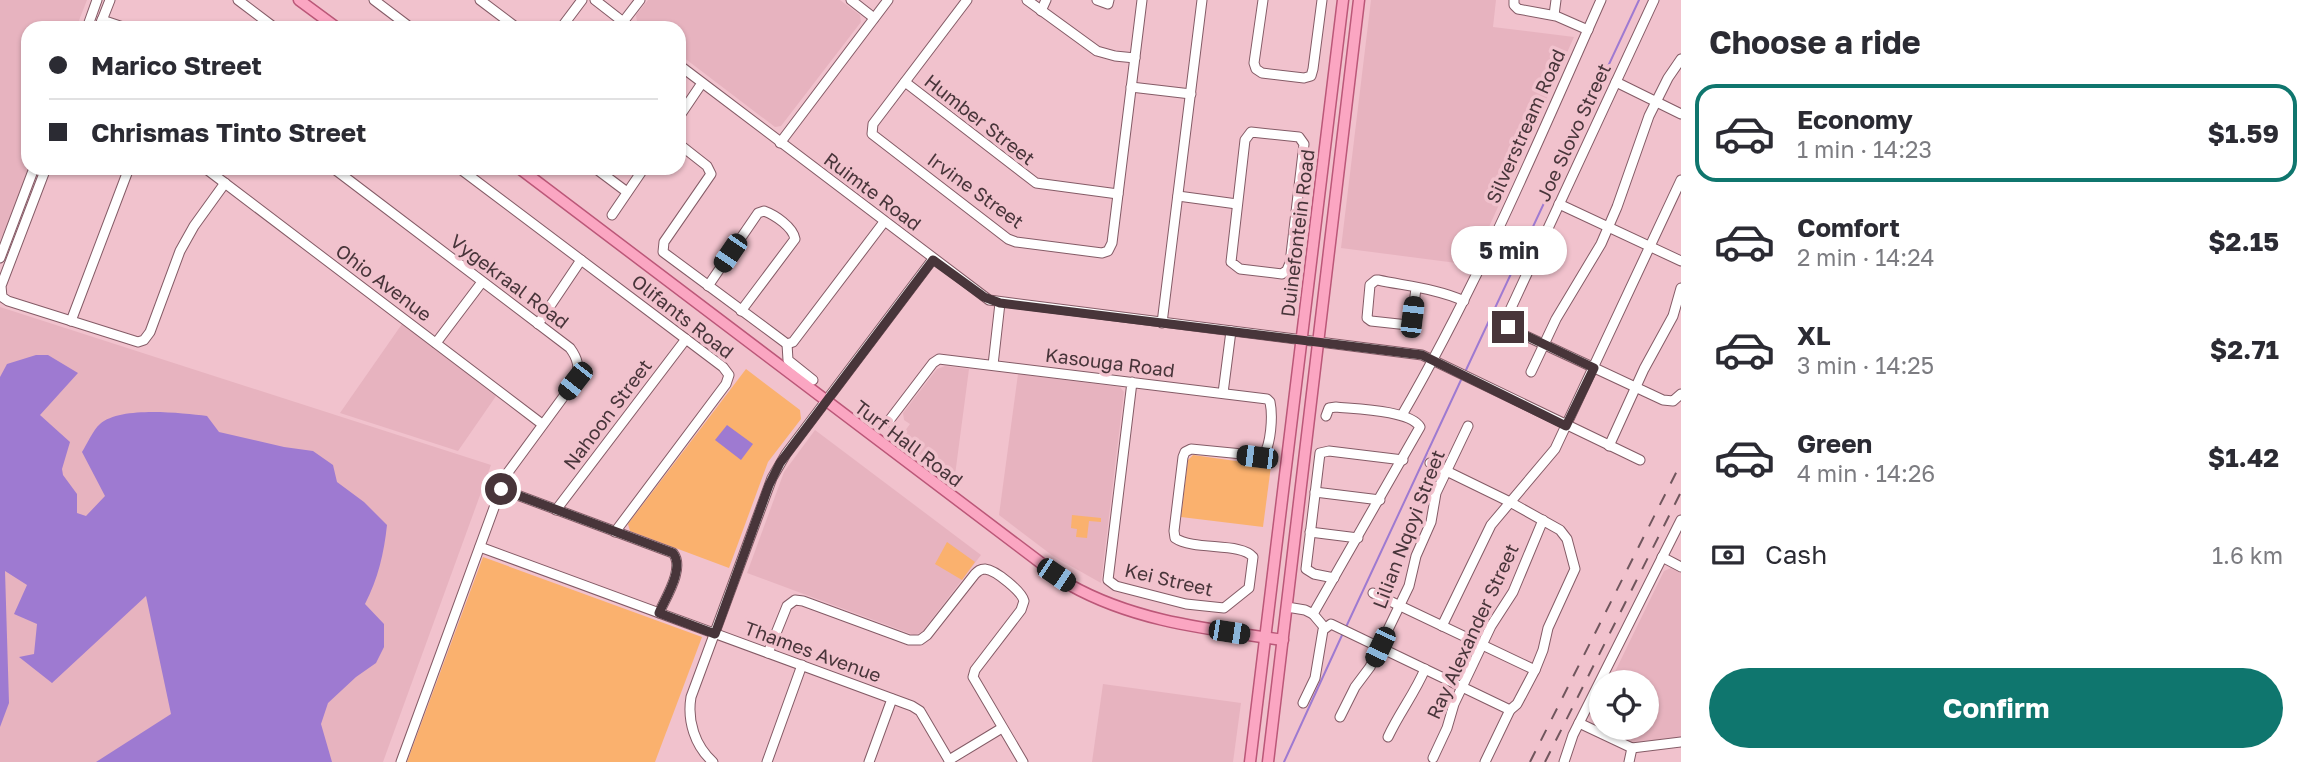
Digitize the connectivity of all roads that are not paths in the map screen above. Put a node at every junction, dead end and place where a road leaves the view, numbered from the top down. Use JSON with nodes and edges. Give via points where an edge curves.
{"nodes":[{"id":1,"x":97,"y":0,"type":"edge"},
{"id":2,"x":110,"y":0,"type":"edge"},
{"id":3,"x":238,"y":0,"type":"edge"},
{"id":4,"x":291,"y":0,"type":"edge"},
{"id":5,"x":299,"y":0,"type":"edge"},
{"id":6,"x":374,"y":0,"type":"edge"},
{"id":7,"x":480,"y":0,"type":"edge"},
{"id":8,"x":582,"y":0,"type":"edge"},
{"id":9,"x":595,"y":0,"type":"edge"},
{"id":10,"x":640,"y":0,"type":"edge"},
{"id":11,"x":851,"y":0,"type":"edge"},
{"id":12,"x":888,"y":0,"type":"edge"},
{"id":13,"x":967,"y":0,"type":"edge"},
{"id":14,"x":1027,"y":0,"type":"edge"},
{"id":15,"x":1046,"y":0,"type":"edge"},
{"id":16,"x":1097,"y":0,"type":"edge"},
{"id":17,"x":1142,"y":0,"type":"edge"},
{"id":18,"x":1202,"y":0,"type":"edge"},
{"id":19,"x":1262,"y":0,"type":"edge"},
{"id":20,"x":1322,"y":0,"type":"edge"},
{"id":21,"x":1343,"y":0,"type":"edge"},
{"id":22,"x":1359,"y":0,"type":"edge"},
{"id":23,"x":1514,"y":0,"type":"edge"},
{"id":24,"x":1556,"y":0,"type":"edge"},
{"id":25,"x":1601,"y":0,"type":"edge"},
{"id":26,"x":1654,"y":0,"type":"edge"},
{"id":27,"x":1109,"y":2,"type":"edge"},
{"id":28,"x":1041,"y":11,"type":"junction"},
{"id":29,"x":1554,"y":15,"type":"junction"},
{"id":30,"x":874,"y":18,"type":"junction"},
{"id":31,"x":90,"y":21,"type":"edge"},
{"id":32,"x":102,"y":21,"type":"edge"},
{"id":33,"x":266,"y":21,"type":"edge"},
{"id":34,"x":318,"y":21,"type":"edge"},
{"id":35,"x":328,"y":21,"type":"edge"},
{"id":36,"x":402,"y":21,"type":"edge"},
{"id":37,"x":508,"y":21,"type":"edge"},
{"id":38,"x":566,"y":21,"type":"edge"},
{"id":39,"x":622,"y":21,"type":"edge"},
{"id":40,"x":629,"y":21,"type":"edge"},
{"id":41,"x":1588,"y":30,"type":"junction"},
{"id":42,"x":1135,"y":58,"type":"junction"},
{"id":43,"x":1681,"y":59,"type":"edge"},
{"id":44,"x":686,"y":70,"type":"edge"},
{"id":45,"x":905,"y":82,"type":"junction"},
{"id":46,"x":1616,"y":82,"type":"junction"},
{"id":47,"x":702,"y":83,"type":"junction"},
{"id":48,"x":1131,"y":87,"type":"junction"},
{"id":49,"x":1191,"y":94,"type":"junction"},
{"id":50,"x":1656,"y":102,"type":"junction"},
{"id":51,"x":686,"y":107,"type":"edge"},
{"id":52,"x":1681,"y":114,"type":"edge"},
{"id":53,"x":780,"y":143,"type":"junction"},
{"id":54,"x":686,"y":150,"type":"edge"},
{"id":55,"x":31,"y":175,"type":"edge"},
{"id":56,"x":43,"y":175,"type":"edge"},
{"id":57,"x":126,"y":175,"type":"edge"},
{"id":58,"x":214,"y":175,"type":"edge"},
{"id":59,"x":342,"y":175,"type":"edge"},
{"id":60,"x":468,"y":175,"type":"edge"},
{"id":61,"x":528,"y":175,"type":"edge"},
{"id":62,"x":604,"y":175,"type":"edge"},
{"id":63,"x":639,"y":175,"type":"edge"},
{"id":64,"x":1681,"y":180,"type":"edge"},
{"id":65,"x":225,"y":183,"type":"junction"},
{"id":66,"x":627,"y":192,"type":"junction"},
{"id":67,"x":1118,"y":194,"type":"junction"},
{"id":68,"x":1178,"y":196,"type":"junction"},
{"id":69,"x":1237,"y":204,"type":"junction"},
{"id":70,"x":1559,"y":204,"type":"junction"},
{"id":71,"x":612,"y":215,"type":"dead end"},
{"id":72,"x":884,"y":222,"type":"junction"},
{"id":73,"x":1609,"y":227,"type":"junction"},
{"id":74,"x":1650,"y":247,"type":"junction"},
{"id":75,"x":0,"y":258,"type":"edge"},
{"id":76,"x":581,"y":260,"type":"junction"},
{"id":77,"x":933,"y":260,"type":"junction"},
{"id":78,"x":1681,"y":261,"type":"edge"},
{"id":79,"x":482,"y":282,"type":"junction"},
{"id":80,"x":708,"y":286,"type":"junction"},
{"id":81,"x":1416,"y":288,"type":"junction"},
{"id":82,"x":1681,"y":288,"type":"edge"},
{"id":83,"x":1464,"y":301,"type":"junction"},
{"id":84,"x":1000,"y":303,"type":"junction"},
{"id":85,"x":741,"y":311,"type":"junction"},
{"id":86,"x":71,"y":321,"type":"junction"},
{"id":87,"x":1161,"y":323,"type":"junction"},
{"id":88,"x":538,"y":324,"type":"junction"},
{"id":89,"x":1231,"y":331,"type":"junction"},
{"id":90,"x":685,"y":339,"type":"junction"},
{"id":91,"x":1301,"y":340,"type":"junction"},
{"id":92,"x":1317,"y":342,"type":"junction"},
{"id":93,"x":436,"y":343,"type":"junction"},
{"id":94,"x":787,"y":344,"type":"junction"},
{"id":95,"x":1543,"y":344,"type":"junction"},
{"id":96,"x":1434,"y":360,"type":"junction"},
{"id":97,"x":993,"y":365,"type":"junction"},
{"id":98,"x":1594,"y":368,"type":"junction"},
{"id":99,"x":1531,"y":372,"type":"dead end"},
{"id":100,"x":813,"y":380,"type":"dead end"},
{"id":101,"x":1132,"y":382,"type":"junction"},
{"id":102,"x":1635,"y":387,"type":"junction"},
{"id":103,"x":1223,"y":393,"type":"junction"},
{"id":104,"x":1681,"y":394,"type":"edge"},
{"id":105,"x":827,"y":402,"type":"junction"},
{"id":106,"x":1270,"y":402,"type":"joint"},
{"id":107,"x":1402,"y":415,"type":"junction"},
{"id":108,"x":1326,"y":416,"type":"dead end"},
{"id":109,"x":888,"y":422,"type":"dead end"},
{"id":110,"x":542,"y":424,"type":"junction"},
{"id":111,"x":1468,"y":426,"type":"dead end"},
{"id":112,"x":1566,"y":426,"type":"junction"},
{"id":113,"x":1609,"y":446,"type":"junction"},
{"id":114,"x":1403,"y":460,"type":"junction"},
{"id":115,"x":1640,"y":460,"type":"dead end"},
{"id":116,"x":1430,"y":463,"type":"dead end"},
{"id":117,"x":1447,"y":471,"type":"junction"},
{"id":118,"x":501,"y":489,"type":"junction"},
{"id":119,"x":1315,"y":492,"type":"junction"},
{"id":120,"x":1380,"y":500,"type":"junction"},
{"id":121,"x":1510,"y":502,"type":"junction"},
{"id":122,"x":556,"y":510,"type":"junction"},
{"id":123,"x":1543,"y":520,"type":"junction"},
{"id":124,"x":1681,"y":520,"type":"edge"},
{"id":125,"x":615,"y":532,"type":"junction"},
{"id":126,"x":1310,"y":532,"type":"junction"},
{"id":127,"x":1358,"y":538,"type":"junction"},
{"id":128,"x":480,"y":547,"type":"junction"},
{"id":129,"x":1662,"y":557,"type":"junction"},
{"id":130,"x":1681,"y":567,"type":"edge"},
{"id":131,"x":1334,"y":578,"type":"junction"},
{"id":132,"x":1373,"y":593,"type":"dead end"},
{"id":133,"x":1400,"y":606,"type":"junction"},
{"id":134,"x":1287,"y":607,"type":"junction"},
{"id":135,"x":659,"y":613,"type":"junction"},
{"id":136,"x":1314,"y":614,"type":"junction"},
{"id":137,"x":1442,"y":626,"type":"junction"},
{"id":138,"x":1324,"y":627,"type":"junction"},
{"id":139,"x":715,"y":634,"type":"junction"},
{"id":140,"x":1264,"y":637,"type":"junction"},
{"id":141,"x":1283,"y":640,"type":"junction"},
{"id":142,"x":1482,"y":645,"type":"junction"},
{"id":143,"x":1380,"y":647,"type":"junction"},
{"id":144,"x":768,"y":653,"type":"junction"},
{"id":145,"x":802,"y":666,"type":"junction"},
{"id":146,"x":1425,"y":669,"type":"junction"},
{"id":147,"x":1535,"y":670,"type":"junction"},
{"id":148,"x":1462,"y":687,"type":"junction"},
{"id":149,"x":892,"y":699,"type":"junction"},
{"id":150,"x":1303,"y":703,"type":"dead end"},
{"id":151,"x":1510,"y":710,"type":"junction"},
{"id":152,"x":1340,"y":717,"type":"dead end"},
{"id":153,"x":1579,"y":723,"type":"junction"},
{"id":154,"x":1002,"y":728,"type":"junction"},
{"id":155,"x":1388,"y":737,"type":"dead end"},
{"id":156,"x":1681,"y":742,"type":"edge"},
{"id":157,"x":1632,"y":748,"type":"junction"},
{"id":158,"x":1433,"y":758,"type":"dead end"},
{"id":159,"x":950,"y":761,"type":"edge"},
{"id":160,"x":401,"y":762,"type":"edge"},
{"id":161,"x":713,"y":762,"type":"edge"},
{"id":162,"x":766,"y":762,"type":"edge"},
{"id":163,"x":869,"y":762,"type":"edge"},
{"id":164,"x":1023,"y":762,"type":"edge"},
{"id":165,"x":1250,"y":762,"type":"edge"},
{"id":166,"x":1268,"y":762,"type":"edge"},
{"id":167,"x":1485,"y":762,"type":"edge"},
{"id":168,"x":1564,"y":762,"type":"edge"},
{"id":169,"x":1629,"y":762,"type":"edge"}],
"edges":[{"from":1,"to":31,"type":"street"},
{"from":2,"to":32,"type":"street"},
{"from":3,"to":33,"type":"street"},
{"from":4,"to":34,"type":"main road"},
{"from":5,"to":35,"type":"main road"},
{"from":6,"to":36,"type":"street"},
{"from":7,"to":37,"type":"street"},
{"from":8,"to":38,"type":"street"},
{"from":9,"to":39,"type":"street"},
{"from":10,"to":40,"type":"street"},
{"from":11,"to":30,"type":"street"},
{"from":12,"to":30,"type":"street"},
{"from":13,"to":45,"type":"street","name":"Irvine Street"},
{"from":14,"to":28,"type":"street"},
{"from":15,"to":28,"type":"street"},
{"from":16,"to":27,"type":"street"},
{"from":17,"to":42,"type":"street","name":"Irvine Street"},
{"from":18,"to":49,"type":"street"},
{"from":19,"to":20,"type":"street","via":[[1256,69],[1304,78],[1311,76],[1313,69]]},
{"from":21,"to":91,"type":"main road","name":"Duinefontein Road"},
{"from":22,"to":92,"type":"main road","name":"Duinefontein Road"},
{"from":23,"to":29,"type":"street","via":[[1518,9]]},
{"from":24,"to":29,"type":"street"},
{"from":25,"to":41,"type":"street","name":"Silverstream Road"},
{"from":26,"to":46,"type":"street","name":"Joe Slovo Street"},
{"from":28,"to":42,"type":"street","via":[[1097,51]]},
{"from":29,"to":41,"type":"street"},
{"from":30,"to":53,"type":"street"},
{"from":41,"to":83,"type":"street","name":"Silverstream Road"},
{"from":42,"to":48,"type":"street","name":"Irvine Street"},
{"from":43,"to":50,"type":"street"},
{"from":44,"to":47,"type":"street","name":"Ruimte Road"},
{"from":45,"to":67,"type":"street","name":"Humber Street","via":[[1036,184]]},
{"from":45,"to":67,"type":"street","name":"Irvine Street","via":[[873,124],[872,134],[1008,239],[1105,253],[1112,243]]},
{"from":46,"to":50,"type":"street"},
{"from":46,"to":70,"type":"street","name":"Joe Slovo Street"},
{"from":47,"to":51,"type":"street"},
{"from":47,"to":53,"type":"street","name":"Ruimte Road"},
{"from":48,"to":49,"type":"street"},
{"from":48,"to":67,"type":"street","name":"Irvine Street"},
{"from":49,"to":68,"type":"street"},
{"from":50,"to":52,"type":"street"},
{"from":50,"to":73,"type":"street"},
{"from":53,"to":72,"type":"street","name":"Ruimte Road"},
{"from":54,"to":80,"type":"street","via":[[710,174],[664,242],[663,251]]},
{"from":55,"to":75,"type":"street"},
{"from":56,"to":86,"type":"street","via":[[1,292],[8,301]]},
{"from":57,"to":86,"type":"street"},
{"from":58,"to":65,"type":"street","name":"Ohio Avenue"},
{"from":59,"to":79,"type":"street","name":"Vygekraal Road"},
{"from":60,"to":76,"type":"street","name":"Olifants Road"},
{"from":61,"to":105,"type":"main road","name":"Turf Hall Road"},
{"from":62,"to":66,"type":"street"},
{"from":63,"to":66,"type":"street"},
{"from":64,"to":74,"type":"street"},
{"from":65,"to":86,"type":"street","via":[[180,251],[145,339],[134,341]]},
{"from":65,"to":93,"type":"street","name":"Ohio Avenue"},
{"from":66,"to":71,"type":"street"},
{"from":68,"to":69,"type":"street"},
{"from":68,"to":87,"type":"street"},
{"from":69,"to":69,"type":"street","via":[[1248,133],[1301,139],[1304,148],[1285,273],[1233,266],[1230,258]]},
{"from":70,"to":73,"type":"street"},
{"from":70,"to":95,"type":"street","name":"Joe Slovo Street","via":[[1506,318],[1508,327]]},
{"from":72,"to":77,"type":"street","name":"Ruimte Road"},
{"from":72,"to":94,"type":"street"},
{"from":73,"to":74,"type":"street"},
{"from":73,"to":95,"type":"street"},
{"from":74,"to":78,"type":"street"},
{"from":74,"to":98,"type":"street"},
{"from":76,"to":88,"type":"street"},
{"from":76,"to":90,"type":"street","name":"Olifants Road"},
{"from":77,"to":84,"type":"street","name":"Ruimte Road","via":[[984,297]]},
{"from":77,"to":105,"type":"street"},
{"from":79,"to":88,"type":"street","name":"Vygekraal Road"},
{"from":79,"to":93,"type":"street"},
{"from":80,"to":85,"type":"street"},
{"from":80,"to":85,"type":"street","via":[[758,213],[770,213],[793,231],[795,239]]},
{"from":81,"to":81,"type":"street","via":[[1409,325],[1368,319],[1373,281]]},
{"from":81,"to":83,"type":"street"},
{"from":82,"to":102,"type":"street","via":[[1673,316]]},
{"from":83,"to":96,"type":"street","name":"Silverstream Road"},
{"from":84,"to":87,"type":"street","name":"Ruimte Road"},
{"from":84,"to":97,"type":"street"},
{"from":85,"to":94,"type":"street"},
{"from":87,"to":89,"type":"street","name":"Ruimte Road"},
{"from":88,"to":110,"type":"street","name":"Vygekraal Road","via":[[570,348],[578,365],[575,381]]},
{"from":89,"to":91,"type":"street","name":"Ruimte Road"},
{"from":89,"to":103,"type":"street"},
{"from":90,"to":122,"type":"street","name":"Nahoon Street"},
{"from":90,"to":125,"type":"street","name":"Olifants Road","via":[[723,367],[728,379]]},
{"from":91,"to":92,"type":"street","name":"Ruimte Road"},
{"from":91,"to":140,"type":"main road","name":"Duinefontein Road"},
{"from":92,"to":96,"type":"street","name":"Ruimte Road"},
{"from":92,"to":134,"type":"main road","name":"Duinefontein Road"},
{"from":93,"to":110,"type":"street","name":"Ohio Avenue"},
{"from":94,"to":100,"type":"street","via":[[788,360]]},
{"from":95,"to":98,"type":"street"},
{"from":95,"to":99,"type":"street"},
{"from":96,"to":107,"type":"street","name":"Silverstream Road"},
{"from":96,"to":112,"type":"street","name":"Ruimte Road"},
{"from":97,"to":101,"type":"street","name":"Kasouga Road"},
{"from":97,"to":109,"type":"street","name":"Kasouga Road","via":[[936,360]]},
{"from":98,"to":102,"type":"street"},
{"from":98,"to":112,"type":"street"},
{"from":101,"to":103,"type":"street","name":"Kasouga Road"},
{"from":101,"to":106,"type":"street","name":"Kei Street","via":[[1108,580],[1186,604],[1228,606],[1250,587],[1253,559],[1246,551],[1175,538],[1184,454],[1191,449],[1262,456],[1267,448]]},
{"from":102,"to":104,"type":"street","via":[[1663,400],[1673,401]]},
{"from":102,"to":113,"type":"street"},
{"from":103,"to":106,"type":"street","name":"Kasouga Road"},
{"from":105,"to":139,"type":"street","via":[[772,478]]},
{"from":105,"to":140,"type":"main road","name":"Turf Hall Road","via":[[1085,593],[1156,619]]},
{"from":107,"to":108,"type":"street","via":[[1331,407]]},
{"from":107,"to":114,"type":"street","via":[[1420,426]]},
{"from":110,"to":118,"type":"street","name":"Vygekraal Road","via":[[509,469]]},
{"from":111,"to":117,"type":"street","name":"Lilian Nqoyi Street"},
{"from":112,"to":113,"type":"street","name":"Ruimte Road"},
{"from":112,"to":121,"type":"street","via":[[1551,455]]},
{"from":113,"to":115,"type":"street","name":"Ruimte Road"},
{"from":114,"to":119,"type":"street","via":[[1322,452]]},
{"from":114,"to":120,"type":"street"},
{"from":116,"to":117,"type":"street"},
{"from":117,"to":121,"type":"street"},
{"from":117,"to":133,"type":"street","name":"Lilian Nqoyi Street"},
{"from":118,"to":122,"type":"street"},
{"from":118,"to":128,"type":"street","name":"Vygekraal Road"},
{"from":119,"to":120,"type":"street"},
{"from":119,"to":126,"type":"street"},
{"from":120,"to":127,"type":"street"},
{"from":121,"to":123,"type":"street"},
{"from":121,"to":137,"type":"street","via":[[1487,531]]},
{"from":122,"to":125,"type":"street"},
{"from":123,"to":142,"type":"street","name":"Ray Alexander Street","via":[[1513,592]]},
{"from":123,"to":147,"type":"street","via":[[1563,533],[1575,565]]},
{"from":124,"to":129,"type":"street"},
{"from":125,"to":135,"type":"street","via":[[676,557],[677,568]]},
{"from":126,"to":127,"type":"street"},
{"from":126,"to":131,"type":"street","via":[[1306,569]]},
{"from":127,"to":131,"type":"street"},
{"from":128,"to":135,"type":"street","name":"Thames Avenue"},
{"from":128,"to":160,"type":"street","name":"Vygekraal Road"},
{"from":129,"to":130,"type":"street"},
{"from":129,"to":153,"type":"street"},
{"from":131,"to":136,"type":"street"},
{"from":132,"to":133,"type":"street"},
{"from":133,"to":137,"type":"street"},
{"from":133,"to":143,"type":"street","name":"Lilian Nqoyi Street"},
{"from":134,"to":136,"type":"street"},
{"from":134,"to":141,"type":"main road","name":"Duinefontein Road"},
{"from":135,"to":139,"type":"street","name":"Thames Avenue"},
{"from":136,"to":138,"type":"street"},
{"from":137,"to":142,"type":"street"},
{"from":138,"to":143,"type":"street","via":[[1331,624]]},
{"from":138,"to":150,"type":"street","via":[[1315,678]]},
{"from":139,"to":144,"type":"street","name":"Thames Avenue"},
{"from":139,"to":161,"type":"street","via":[[690,708],[697,740]]},
{"from":140,"to":141,"type":"main road","name":"Turf Hall Road"},
{"from":140,"to":165,"type":"main road","name":"Duinefontein Road"},
{"from":141,"to":166,"type":"main road","name":"Duinefontein Road"},
{"from":142,"to":147,"type":"street"},
{"from":142,"to":148,"type":"street","name":"Ray Alexander Street"},
{"from":143,"to":146,"type":"street"},
{"from":143,"to":152,"type":"street","name":"Lilian Nqoyi Street"},
{"from":144,"to":145,"type":"street","name":"Thames Avenue"},
{"from":144,"to":154,"type":"street","via":[[787,606],[795,600],[920,640],[975,574],[987,570],[1019,591],[1024,601],[973,677]]},
{"from":145,"to":149,"type":"street","name":"Thames Avenue"},
{"from":145,"to":162,"type":"street"},
{"from":146,"to":148,"type":"street"},
{"from":146,"to":155,"type":"street"},
{"from":147,"to":151,"type":"street"},
{"from":148,"to":151,"type":"street"},
{"from":148,"to":158,"type":"street","name":"Ray Alexander Street"},
{"from":149,"to":159,"type":"street","name":"Thames Avenue","via":[[920,712]]},
{"from":149,"to":163,"type":"street"},
{"from":151,"to":167,"type":"street"},
{"from":153,"to":157,"type":"street"},
{"from":153,"to":168,"type":"street"},
{"from":154,"to":159,"type":"street"},
{"from":154,"to":164,"type":"street"},
{"from":156,"to":157,"type":"street"},
{"from":157,"to":169,"type":"street"}]}
